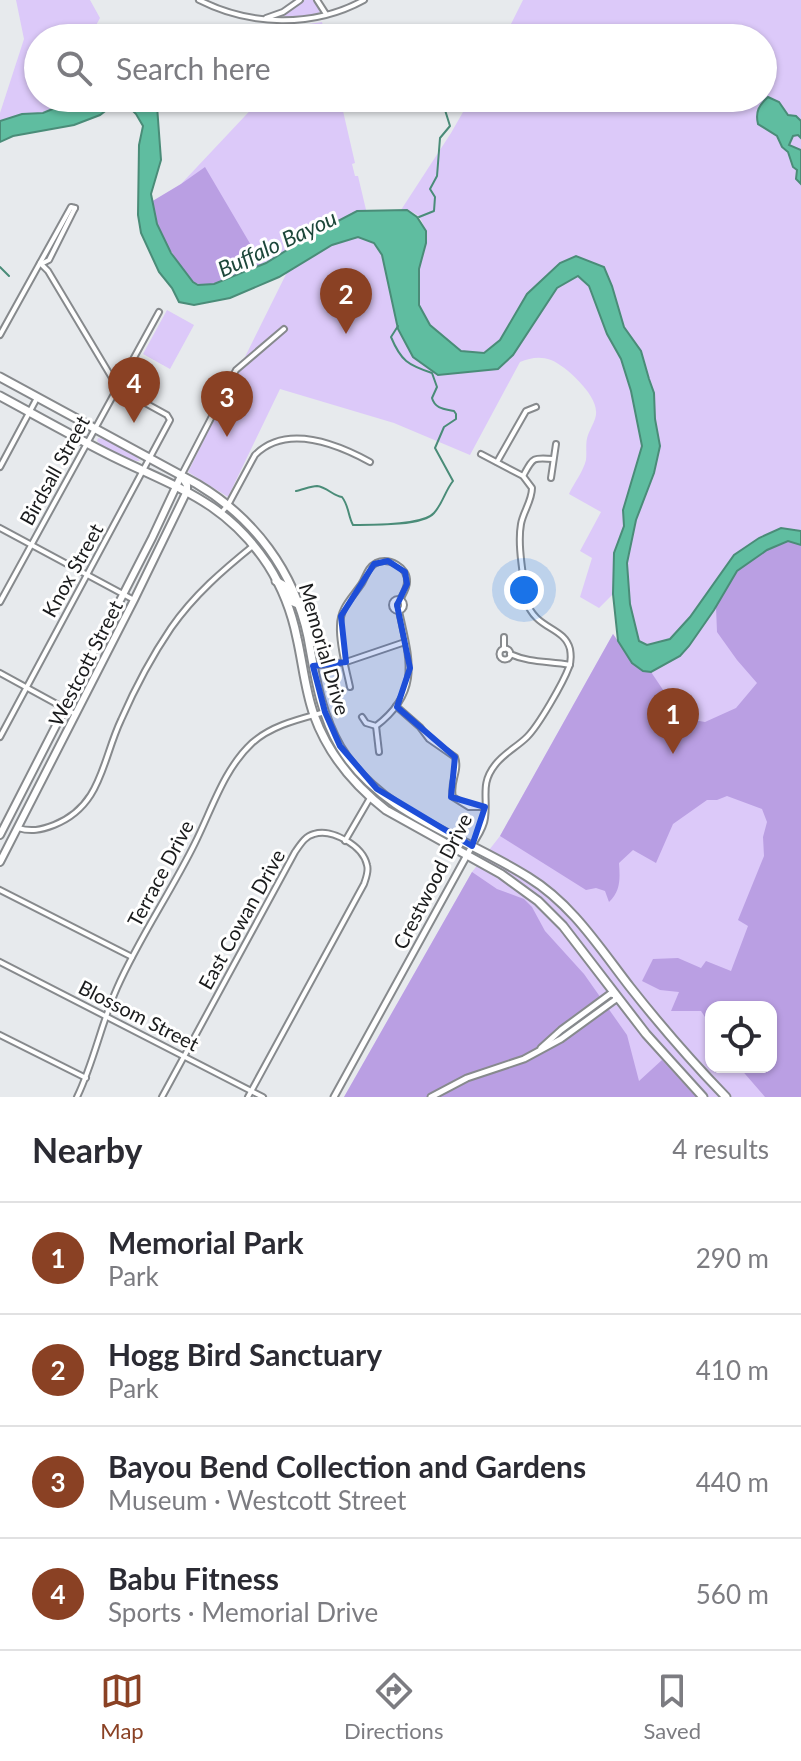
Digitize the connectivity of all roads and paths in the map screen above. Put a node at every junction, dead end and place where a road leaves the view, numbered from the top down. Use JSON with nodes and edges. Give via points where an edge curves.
{"nodes":[{"id":1,"x":199,"y":0,"type":"edge"},
{"id":2,"x":300,"y":0,"type":"edge"},
{"id":3,"x":317,"y":0,"type":"edge"},
{"id":4,"x":364,"y":0,"type":"edge"},
{"id":5,"x":326,"y":14,"type":"junction"},
{"id":6,"x":264,"y":18,"type":"junction"},
{"id":7,"x":62,"y":230,"type":"junction"},
{"id":8,"x":40,"y":263,"type":"junction"},
{"id":9,"x":159,"y":312,"type":"dead end"},
{"id":10,"x":284,"y":329,"type":"dead end"},
{"id":11,"x":0,"y":335,"type":"edge"},
{"id":12,"x":0,"y":377,"type":"edge"},
{"id":13,"x":118,"y":388,"type":"junction"},
{"id":14,"x":0,"y":396,"type":"edge"},
{"id":15,"x":37,"y":398,"type":"junction"},
{"id":16,"x":536,"y":407,"type":"dead end"},
{"id":17,"x":30,"y":411,"type":"junction"},
{"id":18,"x":95,"y":429,"type":"junction"},
{"id":19,"x":86,"y":442,"type":"junction"},
{"id":20,"x":556,"y":444,"type":"dead end"},
{"id":21,"x":481,"y":454,"type":"dead end"},
{"id":22,"x":149,"y":458,"type":"junction"},
{"id":23,"x":553,"y":459,"type":"junction"},
{"id":24,"x":370,"y":462,"type":"dead end"},
{"id":25,"x":497,"y":462,"type":"junction"},
{"id":26,"x":0,"y":467,"type":"edge"},
{"id":27,"x":144,"y":470,"type":"junction"},
{"id":28,"x":181,"y":476,"type":"junction"},
{"id":29,"x":523,"y":476,"type":"junction"},
{"id":30,"x":551,"y":478,"type":"dead end"},
{"id":31,"x":178,"y":486,"type":"junction"},
{"id":32,"x":187,"y":491,"type":"junction"},
{"id":33,"x":228,"y":505,"type":"junction"},
{"id":34,"x":221,"y":513,"type":"junction"},
{"id":35,"x":0,"y":528,"type":"edge"},
{"id":36,"x":262,"y":539,"type":"junction"},
{"id":37,"x":149,"y":544,"type":"junction"},
{"id":38,"x":31,"y":545,"type":"junction"},
{"id":39,"x":253,"y":545,"type":"junction"},
{"id":40,"x":159,"y":549,"type":"junction"},
{"id":41,"x":88,"y":575,"type":"junction"},
{"id":42,"x":276,"y":581,"type":"junction"},
{"id":43,"x":123,"y":594,"type":"junction"},
{"id":44,"x":134,"y":600,"type":"junction"},
{"id":45,"x":400,"y":600,"type":"junction"},
{"id":46,"x":0,"y":602,"type":"edge"},
{"id":47,"x":298,"y":604,"type":"junction"},
{"id":48,"x":399,"y":611,"type":"junction"},
{"id":49,"x":504,"y":637,"type":"dead end"},
{"id":50,"x":405,"y":642,"type":"junction"},
{"id":51,"x":504,"y":649,"type":"junction"},
{"id":52,"x":510,"y":654,"type":"junction"},
{"id":53,"x":346,"y":662,"type":"junction"},
{"id":54,"x":570,"y":665,"type":"junction"},
{"id":55,"x":313,"y":666,"type":"junction"},
{"id":56,"x":303,"y":669,"type":"junction"},
{"id":57,"x":0,"y":673,"type":"edge"},
{"id":58,"x":27,"y":687,"type":"junction"},
{"id":59,"x":350,"y":687,"type":"dead end"},
{"id":60,"x":396,"y":706,"type":"junction"},
{"id":61,"x":65,"y":708,"type":"junction"},
{"id":62,"x":325,"y":712,"type":"junction"},
{"id":63,"x":76,"y":714,"type":"junction"},
{"id":64,"x":314,"y":715,"type":"junction"},
{"id":65,"x":362,"y":717,"type":"dead end"},
{"id":66,"x":376,"y":726,"type":"junction"},
{"id":67,"x":0,"y":737,"type":"edge"},
{"id":68,"x":340,"y":746,"type":"junction"},
{"id":69,"x":331,"y":751,"type":"junction"},
{"id":70,"x":379,"y":752,"type":"dead end"},
{"id":71,"x":370,"y":798,"type":"junction"},
{"id":72,"x":397,"y":806,"type":"junction"},
{"id":73,"x":485,"y":807,"type":"junction"},
{"id":74,"x":3,"y":820,"type":"edge"},
{"id":75,"x":18,"y":828,"type":"junction"},
{"id":76,"x":0,"y":835,"type":"edge"},
{"id":77,"x":345,"y":841,"type":"junction"},
{"id":78,"x":472,"y":846,"type":"junction"},
{"id":79,"x":467,"y":855,"type":"junction"},
{"id":80,"x":0,"y":862,"type":"edge"},
{"id":81,"x":0,"y":890,"type":"edge"},
{"id":82,"x":132,"y":957,"type":"junction"},
{"id":83,"x":0,"y":962,"type":"edge"},
{"id":84,"x":629,"y":985,"type":"junction"},
{"id":85,"x":616,"y":995,"type":"junction"},
{"id":86,"x":106,"y":1017,"type":"junction"},
{"id":87,"x":0,"y":1035,"type":"edge"},
{"id":88,"x":184,"y":1057,"type":"junction"},
{"id":89,"x":86,"y":1078,"type":"junction"},
{"id":90,"x":251,"y":1091,"type":"junction"},
{"id":91,"x":77,"y":1097,"type":"edge"},
{"id":92,"x":162,"y":1097,"type":"edge"},
{"id":93,"x":248,"y":1097,"type":"edge"},
{"id":94,"x":263,"y":1097,"type":"edge"},
{"id":95,"x":334,"y":1097,"type":"edge"},
{"id":96,"x":431,"y":1097,"type":"edge"},
{"id":97,"x":703,"y":1097,"type":"edge"},
{"id":98,"x":726,"y":1097,"type":"edge"}],
"edges":[{"from":1,"to":6,"type":"street","via":[[250,19]]},
{"from":2,"to":6,"type":"street"},
{"from":3,"to":5,"type":"street"},
{"from":4,"to":5,"type":"street"},
{"from":5,"to":6,"type":"street","via":[[295,21]]},
{"from":7,"to":7,"type":"street","via":[[75,212],[74,207],[71,207]]},
{"from":7,"to":8,"type":"street","via":[[49,260]]},
{"from":8,"to":11,"type":"street"},
{"from":8,"to":13,"type":"street"},
{"from":9,"to":13,"type":"street","name":"Birdsall Street"},
{"from":10,"to":28,"type":"street","name":"Westcott Street","via":[[236,370]]},
{"from":12,"to":15,"type":"main road","name":"Memorial Drive"},
{"from":13,"to":18,"type":"street","name":"Birdsall Street"},
{"from":13,"to":22,"type":"street","name":"Knox Street","via":[[170,418]]},
{"from":14,"to":17,"type":"main road","name":"Memorial Drive"},
{"from":15,"to":17,"type":"street"},
{"from":15,"to":18,"type":"main road","name":"Memorial Drive"},
{"from":16,"to":25,"type":"street","via":[[526,411]]},
{"from":17,"to":19,"type":"main road","name":"Memorial Drive"},
{"from":17,"to":26,"type":"street"},
{"from":18,"to":19,"type":"street","name":"Birdsall Street"},
{"from":18,"to":22,"type":"main road","name":"Memorial Drive"},
{"from":19,"to":27,"type":"main road","name":"Memorial Drive"},
{"from":19,"to":38,"type":"street","name":"Birdsall Street"},
{"from":20,"to":23,"type":"street"},
{"from":21,"to":25,"type":"street"},
{"from":22,"to":27,"type":"street","name":"Knox Street"},
{"from":22,"to":28,"type":"main road","name":"Memorial Drive"},
{"from":23,"to":29,"type":"street","via":[[531,460]]},
{"from":23,"to":30,"type":"street"},
{"from":24,"to":33,"type":"street","via":[[321,441],[272,443],[255,455]]},
{"from":25,"to":29,"type":"street"},
{"from":27,"to":31,"type":"main road","name":"Memorial Drive"},
{"from":27,"to":41,"type":"street","name":"Knox Street"},
{"from":28,"to":31,"type":"main road","name":"Westcott Street"},
{"from":28,"to":32,"type":"main road"},
{"from":28,"to":33,"type":"main road","name":"Memorial Drive"},
{"from":29,"to":54,"type":"street","via":[[533,492],[520,529],[526,600],[536,619],[568,644]]},
{"from":31,"to":32,"type":"main road","name":"Memorial Drive"},
{"from":31,"to":37,"type":"main road","name":"Westcott Street"},
{"from":32,"to":34,"type":"main road","name":"Memorial Drive"},
{"from":32,"to":40,"type":"main road","name":"Westcott Street"},
{"from":33,"to":34,"type":"street"},
{"from":33,"to":36,"type":"main road","name":"Memorial Drive"},
{"from":34,"to":39,"type":"main road","name":"Memorial Drive"},
{"from":35,"to":38,"type":"street"},
{"from":36,"to":39,"type":"street"},
{"from":36,"to":47,"type":"main road","name":"Memorial Drive"},
{"from":37,"to":40,"type":"main road"},
{"from":37,"to":43,"type":"main road","name":"Westcott Street"},
{"from":38,"to":41,"type":"street"},
{"from":38,"to":46,"type":"street","name":"Birdsall Street"},
{"from":39,"to":42,"type":"main road","name":"Memorial Drive"},
{"from":39,"to":75,"type":"street","via":[[200,591],[157,650],[88,799],[59,823],[32,831]]},
{"from":40,"to":44,"type":"main road","name":"Westcott Street"},
{"from":41,"to":43,"type":"street"},
{"from":41,"to":58,"type":"street","name":"Knox Street"},
{"from":42,"to":47,"type":"main road"},
{"from":42,"to":56,"type":"main road","name":"Memorial Drive","via":[[292,618]]},
{"from":43,"to":44,"type":"street"},
{"from":43,"to":61,"type":"main road","name":"Westcott Street"},
{"from":44,"to":63,"type":"main road","name":"Westcott Street"},
{"from":45,"to":48,"type":"street"},
{"from":45,"to":48,"type":"street","via":[[392,604]]},
{"from":45,"to":53,"type":"street","via":[[407,584],[405,572],[388,561],[369,568],[341,616]]},
{"from":47,"to":55,"type":"main road","name":"Memorial Drive"},
{"from":48,"to":50,"type":"street"},
{"from":49,"to":51,"type":"street"},
{"from":50,"to":53,"type":"street"},
{"from":50,"to":60,"type":"street","via":[[409,677]]},
{"from":51,"to":52,"type":"street"},
{"from":51,"to":52,"type":"street","via":[[501,658]]},
{"from":52,"to":54,"type":"street"},
{"from":53,"to":55,"type":"street"},
{"from":53,"to":59,"type":"street"},
{"from":54,"to":73,"type":"street","name":"Crestwood Drive","via":[[527,738],[490,771]]},
{"from":55,"to":56,"type":"main road"},
{"from":55,"to":62,"type":"main road","name":"Memorial Drive"},
{"from":56,"to":64,"type":"main road","name":"Memorial Drive"},
{"from":57,"to":58,"type":"street"},
{"from":58,"to":61,"type":"street"},
{"from":58,"to":67,"type":"street","name":"Knox Street"},
{"from":60,"to":66,"type":"street"},
{"from":60,"to":73,"type":"street","via":[[455,757],[451,792],[456,800]]},
{"from":61,"to":63,"type":"street"},
{"from":61,"to":74,"type":"main road","name":"Westcott Street"},
{"from":62,"to":64,"type":"street","name":"Terrace Drive"},
{"from":62,"to":68,"type":"main road","name":"Memorial Drive"},
{"from":63,"to":75,"type":"main road","name":"Westcott Street"},
{"from":64,"to":69,"type":"main road","name":"Memorial Drive"},
{"from":64,"to":82,"type":"street","name":"Terrace Drive","via":[[259,737],[232,767]]},
{"from":65,"to":66,"type":"street"},
{"from":66,"to":70,"type":"street"},
{"from":68,"to":69,"type":"main road"},
{"from":68,"to":72,"type":"main road","name":"Memorial Drive"},
{"from":69,"to":71,"type":"main road","name":"Memorial Drive"},
{"from":71,"to":72,"type":"main road"},
{"from":71,"to":77,"type":"street"},
{"from":71,"to":79,"type":"main road","name":"Memorial Drive"},
{"from":72,"to":78,"type":"main road","name":"Memorial Drive"},
{"from":73,"to":78,"type":"street","name":"Crestwood Drive","via":[[485,821]]},
{"from":74,"to":75,"type":"main road"},
{"from":74,"to":76,"type":"main road","name":"Westcott Street"},
{"from":75,"to":80,"type":"main road","name":"Westcott Street"},
{"from":77,"to":88,"type":"street","name":"East Cowan Drive","via":[[326,833],[302,842]]},
{"from":77,"to":90,"type":"street","via":[[364,857],[368,875]]},
{"from":78,"to":79,"type":"street","name":"Crestwood Drive"},
{"from":78,"to":84,"type":"main road","name":"Memorial Drive","via":[[528,877],[561,903]]},
{"from":79,"to":85,"type":"main road","name":"Memorial Drive","via":[[521,887],[551,913]]},
{"from":79,"to":95,"type":"street","name":"Crestwood Drive"},
{"from":81,"to":82,"type":"street"},
{"from":82,"to":86,"type":"street","name":"Terrace Drive"},
{"from":83,"to":86,"type":"street","name":"Blossom Street"},
{"from":84,"to":85,"type":"main road"},
{"from":84,"to":98,"type":"main road","name":"Memorial Drive"},
{"from":85,"to":96,"type":"street","via":[[552,1045]]},
{"from":85,"to":97,"type":"main road","name":"Memorial Drive"},
{"from":86,"to":88,"type":"street","name":"Blossom Street"},
{"from":86,"to":89,"type":"street","name":"Terrace Drive"},
{"from":87,"to":89,"type":"street"},
{"from":88,"to":90,"type":"street","name":"Blossom Street"},
{"from":88,"to":92,"type":"street","name":"East Cowan Drive"},
{"from":89,"to":91,"type":"street","name":"Terrace Drive"},
{"from":90,"to":93,"type":"street"},
{"from":90,"to":94,"type":"street","name":"Blossom Street"}]}
